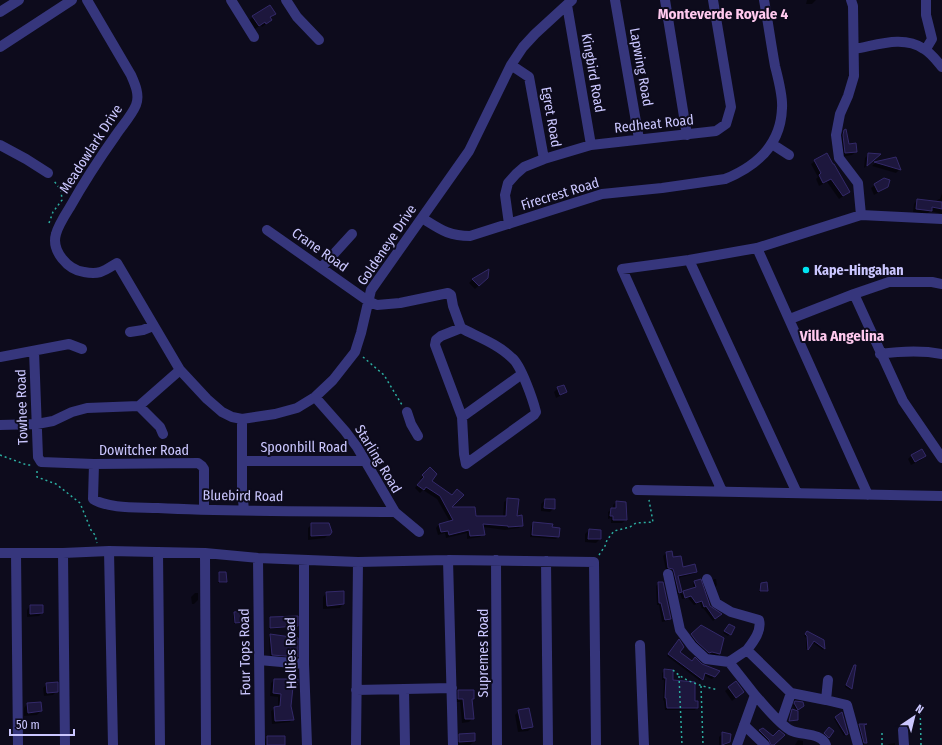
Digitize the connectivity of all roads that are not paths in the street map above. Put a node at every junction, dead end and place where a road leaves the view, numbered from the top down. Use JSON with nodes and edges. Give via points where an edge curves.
{"nodes":[{"id":1,"x":19,"y":0,"type":"edge"},
{"id":2,"x":72,"y":0,"type":"edge"},
{"id":3,"x":87,"y":0,"type":"edge"},
{"id":4,"x":231,"y":0,"type":"edge"},
{"id":5,"x":286,"y":0,"type":"edge"},
{"id":6,"x":615,"y":0,"type":"edge"},
{"id":7,"x":665,"y":0,"type":"edge"},
{"id":8,"x":713,"y":0,"type":"edge"},
{"id":9,"x":764,"y":0,"type":"edge"},
{"id":10,"x":851,"y":0,"type":"edge"},
{"id":11,"x":926,"y":0,"type":"edge"},
{"id":12,"x":570,"y":2,"type":"edge"},
{"id":13,"x":0,"y":12,"type":"edge"},
{"id":14,"x":254,"y":37,"type":"dead end"},
{"id":15,"x":319,"y":40,"type":"dead end"},
{"id":16,"x":0,"y":47,"type":"edge"},
{"id":17,"x":855,"y":49,"type":"junction"},
{"id":18,"x":926,"y":50,"type":"junction"},
{"id":19,"x":511,"y":66,"type":"junction"},
{"id":20,"x":942,"y":67,"type":"edge"},
{"id":21,"x":687,"y":135,"type":"junction"},
{"id":22,"x":639,"y":139,"type":"junction"},
{"id":23,"x":772,"y":144,"type":"junction"},
{"id":24,"x":0,"y":145,"type":"edge"},
{"id":25,"x":591,"y":145,"type":"junction"},
{"id":26,"x":790,"y":155,"type":"dead end"},
{"id":27,"x":544,"y":159,"type":"junction"},
{"id":28,"x":48,"y":173,"type":"road end"},
{"id":29,"x":861,"y":215,"type":"junction"},
{"id":30,"x":422,"y":218,"type":"junction"},
{"id":31,"x":942,"y":219,"type":"edge"},
{"id":32,"x":509,"y":224,"type":"junction"},
{"id":33,"x":267,"y":230,"type":"dead end"},
{"id":34,"x":352,"y":234,"type":"dead end"},
{"id":35,"x":757,"y":248,"type":"junction"},
{"id":36,"x":689,"y":260,"type":"junction"},
{"id":37,"x":321,"y":268,"type":"junction"},
{"id":38,"x":942,"y":284,"type":"edge"},
{"id":39,"x":854,"y":294,"type":"junction"},
{"id":40,"x":368,"y":301,"type":"junction"},
{"id":41,"x":790,"y":319,"type":"junction"},
{"id":42,"x":153,"y":326,"type":"junction"},
{"id":43,"x":461,"y":328,"type":"junction"},
{"id":44,"x":130,"y":332,"type":"dead end"},
{"id":45,"x":82,"y":349,"type":"dead end"},
{"id":46,"x":34,"y":351,"type":"junction"},
{"id":47,"x":880,"y":354,"type":"junction"},
{"id":48,"x":942,"y":354,"type":"edge"},
{"id":49,"x":0,"y":357,"type":"edge"},
{"id":50,"x":180,"y":370,"type":"junction"},
{"id":51,"x":522,"y":374,"type":"junction"},
{"id":52,"x":315,"y":397,"type":"junction"},
{"id":53,"x":139,"y":406,"type":"junction"},
{"id":54,"x":407,"y":412,"type":"road end"},
{"id":55,"x":462,"y":417,"type":"junction"},
{"id":56,"x":242,"y":420,"type":"junction"},
{"id":57,"x":37,"y":424,"type":"junction"},
{"id":58,"x":0,"y":425,"type":"edge"},
{"id":59,"x":163,"y":434,"type":"dead end"},
{"id":60,"x":418,"y":436,"type":"dead end"},
{"id":61,"x":942,"y":458,"type":"edge"},
{"id":62,"x":242,"y":461,"type":"junction"},
{"id":63,"x":365,"y":461,"type":"junction"},
{"id":64,"x":39,"y":464,"type":"joint"},
{"id":65,"x":94,"y":464,"type":"junction"},
{"id":66,"x":637,"y":490,"type":"dead end"},
{"id":67,"x":722,"y":491,"type":"junction"},
{"id":68,"x":797,"y":493,"type":"junction"},
{"id":69,"x":868,"y":495,"type":"junction"},
{"id":70,"x":942,"y":496,"type":"edge"},
{"id":71,"x":204,"y":510,"type":"junction"},
{"id":72,"x":244,"y":510,"type":"junction"},
{"id":73,"x":395,"y":512,"type":"junction"},
{"id":74,"x":419,"y":532,"type":"dead end"},
{"id":75,"x":109,"y":551,"type":"junction"},
{"id":76,"x":158,"y":552,"type":"junction"},
{"id":77,"x":0,"y":553,"type":"edge"},
{"id":78,"x":16,"y":553,"type":"junction"},
{"id":79,"x":63,"y":553,"type":"junction"},
{"id":80,"x":205,"y":553,"type":"junction"},
{"id":81,"x":258,"y":558,"type":"junction"},
{"id":82,"x":304,"y":560,"type":"junction"},
{"id":83,"x":448,"y":560,"type":"junction"},
{"id":84,"x":496,"y":560,"type":"junction"},
{"id":85,"x":546,"y":561,"type":"junction"},
{"id":86,"x":358,"y":562,"type":"junction"},
{"id":87,"x":668,"y":574,"type":"dead end"},
{"id":88,"x":707,"y":579,"type":"dead end"},
{"id":89,"x":640,"y":645,"type":"dead end"},
{"id":90,"x":747,"y":650,"type":"junction"},
{"id":91,"x":259,"y":660,"type":"junction"},
{"id":92,"x":729,"y":662,"type":"junction"},
{"id":93,"x":304,"y":664,"type":"junction"},
{"id":94,"x":828,"y":680,"type":"dead end"},
{"id":95,"x":452,"y":688,"type":"junction"},
{"id":96,"x":404,"y":689,"type":"junction"},
{"id":97,"x":356,"y":690,"type":"junction"},
{"id":98,"x":791,"y":693,"type":"junction"},
{"id":99,"x":755,"y":695,"type":"junction"},
{"id":100,"x":826,"y":700,"type":"junction"},
{"id":101,"x":780,"y":722,"type":"junction"},
{"id":102,"x":744,"y":725,"type":"junction"},
{"id":103,"x":903,"y":730,"type":"dead end"},
{"id":104,"x":18,"y":745,"type":"edge"},
{"id":105,"x":65,"y":745,"type":"edge"},
{"id":106,"x":113,"y":745,"type":"edge"},
{"id":107,"x":160,"y":745,"type":"edge"},
{"id":108,"x":206,"y":745,"type":"edge"},
{"id":109,"x":260,"y":745,"type":"edge"},
{"id":110,"x":307,"y":745,"type":"edge"},
{"id":111,"x":356,"y":745,"type":"edge"},
{"id":112,"x":406,"y":745,"type":"edge"},
{"id":113,"x":453,"y":745,"type":"edge"},
{"id":114,"x":497,"y":745,"type":"edge"},
{"id":115,"x":548,"y":745,"type":"edge"},
{"id":116,"x":596,"y":745,"type":"edge"},
{"id":117,"x":644,"y":745,"type":"edge"},
{"id":118,"x":737,"y":745,"type":"edge"},
{"id":119,"x":765,"y":745,"type":"edge"},
{"id":120,"x":826,"y":745,"type":"edge"},
{"id":121,"x":858,"y":745,"type":"edge"},
{"id":122,"x":904,"y":745,"type":"edge"}],
"edges":[{"from":1,"to":13,"type":"street"},
{"from":2,"to":16,"type":"street"},
{"from":3,"to":42,"type":"street","name":"Meadowlark Drive","via":[[135,73],[136,104],[86,178],[55,235],[56,248],[63,260],[80,272],[103,272],[117,263]]},
{"from":4,"to":14,"type":"street"},
{"from":5,"to":15,"type":"street","via":[[297,17]]},
{"from":6,"to":22,"type":"street","name":"Lapwing Road"},
{"from":7,"to":21,"type":"street"},
{"from":8,"to":21,"type":"street","name":"Redheat Road","via":[[731,107],[726,124],[716,131]]},
{"from":9,"to":23,"type":"street","name":"Firecrest Road","via":[[783,107],[779,130]]},
{"from":10,"to":17,"type":"street"},
{"from":11,"to":18,"type":"street","via":[[926,15],[932,39]]},
{"from":12,"to":19,"type":"street","name":"Goldeneye Drive","via":[[535,34]]},
{"from":12,"to":25,"type":"street","name":"Kingbird Road"},
{"from":17,"to":18,"type":"street","via":[[906,41]]},
{"from":17,"to":29,"type":"street","via":[[854,76],[840,114],[836,135],[839,158],[858,183]]},
{"from":18,"to":20,"type":"street"},
{"from":19,"to":27,"type":"street","name":"Egret Road","via":[[529,77]]},
{"from":19,"to":30,"type":"street","name":"Goldeneye Drive","via":[[469,151]]},
{"from":21,"to":22,"type":"street","name":"Redheat Road"},
{"from":22,"to":25,"type":"street","name":"Redheat Road"},
{"from":23,"to":26,"type":"street"},
{"from":23,"to":32,"type":"street","name":"Firecrest Road","via":[[755,163],[725,178],[602,194]]},
{"from":24,"to":28,"type":"street"},
{"from":25,"to":27,"type":"street","name":"Redheat Road"},
{"from":27,"to":32,"type":"street","name":"Redheat Road","via":[[524,167],[508,183],[505,195]]},
{"from":29,"to":31,"type":"street"},
{"from":29,"to":35,"type":"street"},
{"from":30,"to":32,"type":"street","name":"Firecrest Road","via":[[444,232],[458,236],[470,236]]},
{"from":30,"to":40,"type":"street","name":"Goldeneye Drive","via":[[371,290]]},
{"from":33,"to":37,"type":"street","name":"Crane Road"},
{"from":34,"to":37,"type":"street"},
{"from":35,"to":36,"type":"street"},
{"from":35,"to":41,"type":"street"},
{"from":36,"to":67,"type":"street","via":[[622,269]]},
{"from":36,"to":68,"type":"street"},
{"from":37,"to":40,"type":"street","name":"Crane Road"},
{"from":38,"to":39,"type":"street","via":[[889,282]]},
{"from":39,"to":41,"type":"street"},
{"from":39,"to":47,"type":"street"},
{"from":40,"to":43,"type":"street","name":"Crane Road","via":[[377,305],[448,293],[451,295]]},
{"from":40,"to":52,"type":"street","name":"Goldeneye Drive","via":[[354,352],[333,380]]},
{"from":41,"to":69,"type":"street"},
{"from":42,"to":44,"type":"street"},
{"from":42,"to":50,"type":"street"},
{"from":43,"to":51,"type":"street","via":[[501,349],[514,359]]},
{"from":43,"to":55,"type":"street","via":[[441,336],[435,345]]},
{"from":45,"to":46,"type":"street","via":[[69,344]]},
{"from":46,"to":49,"type":"street"},
{"from":46,"to":57,"type":"street","name":"Towhee Road"},
{"from":47,"to":48,"type":"street","via":[[905,351]]},
{"from":47,"to":61,"type":"street","via":[[903,401]]},
{"from":50,"to":53,"type":"street"},
{"from":50,"to":56,"type":"street","via":[[222,412]]},
{"from":51,"to":55,"type":"street"},
{"from":51,"to":55,"type":"street","via":[[536,412],[466,464]]},
{"from":52,"to":56,"type":"street","name":"Goldeneye Drive","via":[[297,408]]},
{"from":52,"to":63,"type":"street","name":"Starling Road","via":[[345,430]]},
{"from":53,"to":57,"type":"street","via":[[87,408],[54,421]]},
{"from":53,"to":59,"type":"street","via":[[160,427]]},
{"from":54,"to":60,"type":"street"},
{"from":56,"to":62,"type":"street"},
{"from":57,"to":58,"type":"street"},
{"from":57,"to":64,"type":"street","name":"Towhee Road"},
{"from":62,"to":63,"type":"street","name":"Spoonbill Road"},
{"from":62,"to":72,"type":"street"},
{"from":63,"to":73,"type":"street","name":"Starling Road"},
{"from":64,"to":65,"type":"street","name":"Dowitcher Road"},
{"from":65,"to":71,"type":"street","name":"Bluebird Road","via":[[93,499],[97,502],[116,506]]},
{"from":65,"to":71,"type":"street","name":"Dowitcher Road","via":[[198,463],[204,469]]},
{"from":66,"to":67,"type":"street"},
{"from":67,"to":68,"type":"street"},
{"from":68,"to":69,"type":"street"},
{"from":69,"to":70,"type":"street"},
{"from":71,"to":72,"type":"street","name":"Bluebird Road"},
{"from":72,"to":73,"type":"street","name":"Bluebird Road"},
{"from":73,"to":74,"type":"street","name":"Starling Road"},
{"from":75,"to":76,"type":"street"},
{"from":75,"to":79,"type":"street"},
{"from":75,"to":106,"type":"street"},
{"from":76,"to":80,"type":"street"},
{"from":76,"to":107,"type":"street"},
{"from":77,"to":78,"type":"street"},
{"from":78,"to":79,"type":"street"},
{"from":78,"to":104,"type":"street"},
{"from":79,"to":105,"type":"street"},
{"from":80,"to":81,"type":"street"},
{"from":80,"to":108,"type":"street"},
{"from":81,"to":82,"type":"street"},
{"from":81,"to":91,"type":"street","name":"Four Tops Road"},
{"from":82,"to":86,"type":"street"},
{"from":82,"to":93,"type":"street","name":"Hollies Road"},
{"from":83,"to":84,"type":"street"},
{"from":83,"to":86,"type":"street"},
{"from":83,"to":95,"type":"street"},
{"from":84,"to":85,"type":"street"},
{"from":84,"to":114,"type":"street","name":"Supremes Road"},
{"from":85,"to":115,"type":"street"},
{"from":85,"to":116,"type":"street","via":[[594,562]]},
{"from":86,"to":97,"type":"street"},
{"from":87,"to":92,"type":"street","via":[[680,630],[706,659]]},
{"from":88,"to":90,"type":"street","via":[[716,603],[731,612],[759,620],[759,629]]},
{"from":89,"to":117,"type":"street"},
{"from":90,"to":92,"type":"street"},
{"from":90,"to":98,"type":"street"},
{"from":91,"to":93,"type":"street"},
{"from":91,"to":109,"type":"street","name":"Four Tops Road"},
{"from":92,"to":99,"type":"street"},
{"from":93,"to":110,"type":"street","name":"Hollies Road"},
{"from":94,"to":100,"type":"street"},
{"from":95,"to":96,"type":"street"},
{"from":95,"to":113,"type":"street"},
{"from":96,"to":97,"type":"street"},
{"from":96,"to":112,"type":"street"},
{"from":97,"to":111,"type":"street"},
{"from":98,"to":100,"type":"street"},
{"from":98,"to":101,"type":"street"},
{"from":99,"to":101,"type":"street"},
{"from":99,"to":102,"type":"street"},
{"from":100,"to":121,"type":"street","via":[[847,705]]},
{"from":101,"to":120,"type":"street","via":[[791,731],[815,736]]},
{"from":102,"to":118,"type":"street"},
{"from":102,"to":119,"type":"street"},
{"from":103,"to":122,"type":"street"}]}
